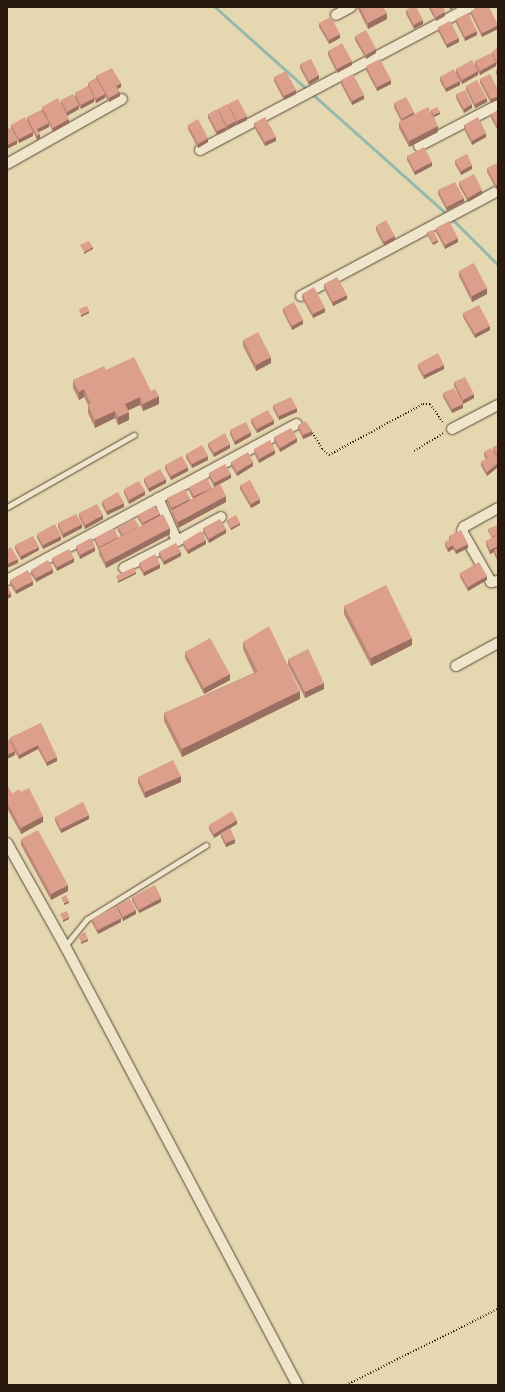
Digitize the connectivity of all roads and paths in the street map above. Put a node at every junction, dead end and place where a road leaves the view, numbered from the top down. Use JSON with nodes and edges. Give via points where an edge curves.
{"nodes":[{"id":1,"x":351,"y":7,"type":"edge"},
{"id":2,"x":470,"y":7,"type":"edge"},
{"id":3,"x":336,"y":15,"type":"dead end"},
{"id":4,"x":122,"y":99,"type":"dead end"},
{"id":5,"x":498,"y":105,"type":"edge"},
{"id":6,"x":419,"y":146,"type":"dead end"},
{"id":7,"x":200,"y":150,"type":"dead end"},
{"id":8,"x":7,"y":164,"type":"edge"},
{"id":9,"x":498,"y":191,"type":"edge"},
{"id":10,"x":301,"y":296,"type":"edge"},
{"id":11,"x":498,"y":405,"type":"edge"},
{"id":12,"x":297,"y":424,"type":"joint"},
{"id":13,"x":452,"y":429,"type":"junction"},
{"id":14,"x":134,"y":435,"type":"dead end"},
{"id":15,"x":414,"y":451,"type":"dead end"},
{"id":16,"x":158,"y":498,"type":"junction"},
{"id":17,"x":7,"y":507,"type":"edge"},
{"id":18,"x":498,"y":508,"type":"edge"},
{"id":19,"x":221,"y":517,"type":"dead end"},
{"id":20,"x":177,"y":541,"type":"junction"},
{"id":21,"x":124,"y":568,"type":"dead end"},
{"id":22,"x":7,"y":580,"type":"edge"},
{"id":23,"x":498,"y":581,"type":"edge"},
{"id":24,"x":498,"y":643,"type":"edge"},
{"id":25,"x":456,"y":666,"type":"dead end"},
{"id":26,"x":7,"y":843,"type":"edge"},
{"id":27,"x":206,"y":845,"type":"dead end"},
{"id":28,"x":65,"y":946,"type":"junction"},
{"id":29,"x":498,"y":1309,"type":"edge"},
{"id":30,"x":297,"y":1385,"type":"edge"},
{"id":31,"x":346,"y":1385,"type":"edge"}],
"edges":[{"from":1,"to":3,"type":"street"},
{"from":2,"to":7,"type":"street"},
{"from":4,"to":8,"type":"street"},
{"from":5,"to":6,"type":"street"},
{"from":9,"to":10,"type":"street"},
{"from":11,"to":13,"type":"street"},
{"from":12,"to":13,"type":"path","via":[[308,425],[322,449],[329,455],[426,404],[430,404],[440,419]]},
{"from":12,"to":16,"type":"street"},
{"from":13,"to":15,"type":"path"},
{"from":14,"to":17,"type":"lane"},
{"from":16,"to":20,"type":"street"},
{"from":16,"to":22,"type":"street"},
{"from":18,"to":23,"type":"street","via":[[464,527],[462,531],[490,582]]},
{"from":19,"to":20,"type":"street"},
{"from":20,"to":21,"type":"street"},
{"from":24,"to":25,"type":"street"},
{"from":26,"to":28,"type":"street"},
{"from":27,"to":28,"type":"lane","via":[[87,919]]},
{"from":28,"to":30,"type":"street"},
{"from":29,"to":31,"type":"path"}]}
